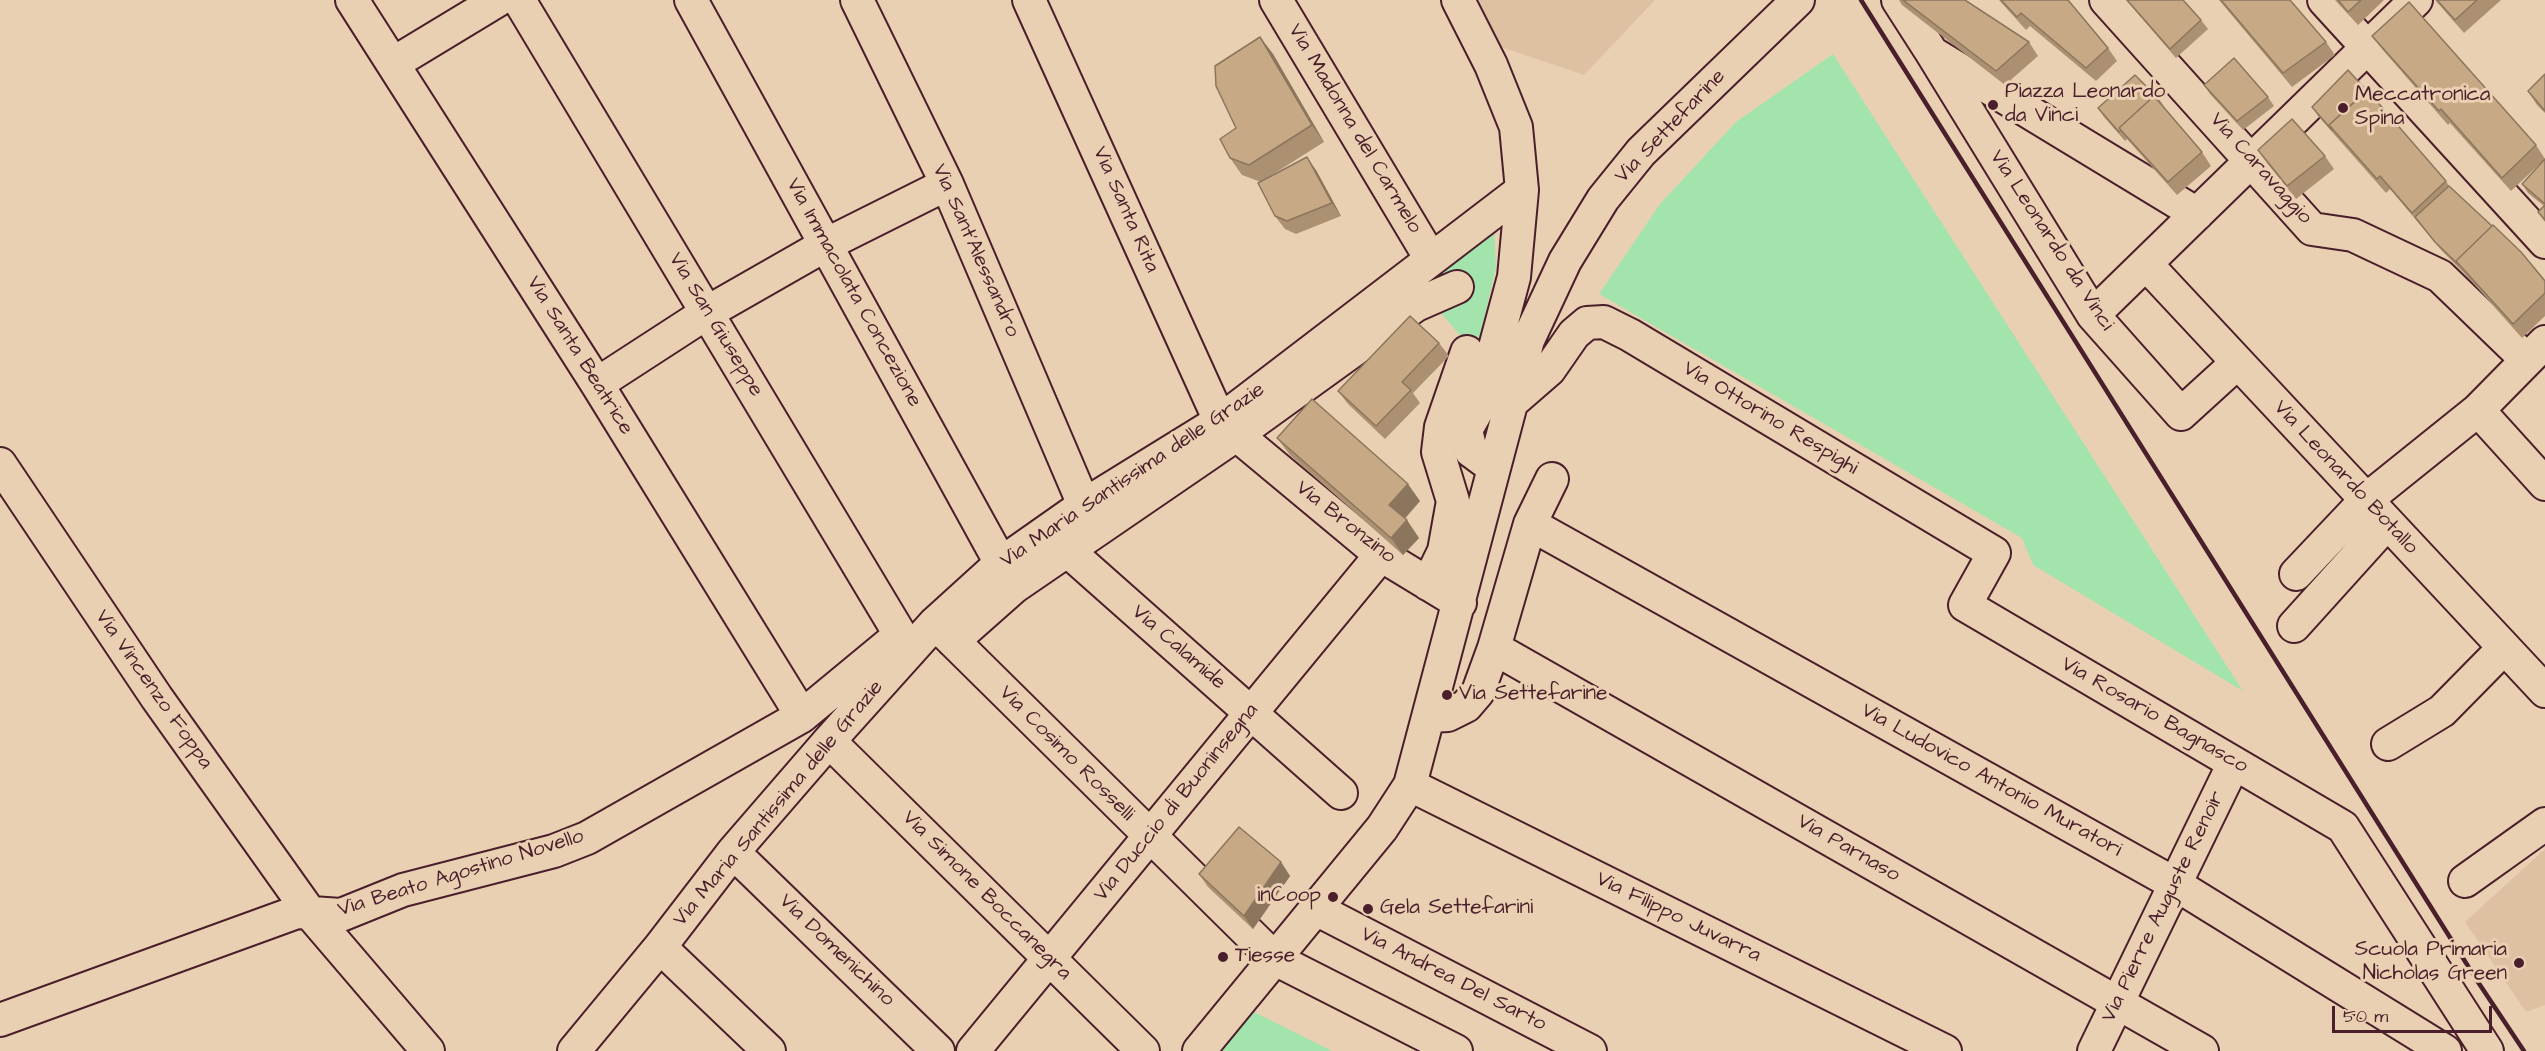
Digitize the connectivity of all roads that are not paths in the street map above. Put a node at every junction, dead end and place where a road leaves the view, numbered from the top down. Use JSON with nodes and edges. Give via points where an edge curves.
{"nodes":[{"id":1,"x":352,"y":0,"type":"edge"},
{"id":2,"x":498,"y":0,"type":"edge"},
{"id":3,"x":519,"y":0,"type":"edge"},
{"id":4,"x":691,"y":0,"type":"edge"},
{"id":5,"x":857,"y":0,"type":"edge"},
{"id":6,"x":1029,"y":0,"type":"edge"},
{"id":7,"x":1276,"y":0,"type":"edge"},
{"id":8,"x":1458,"y":0,"type":"edge"},
{"id":9,"x":1798,"y":0,"type":"edge"},
{"id":10,"x":1898,"y":0,"type":"edge"},
{"id":11,"x":2106,"y":0,"type":"edge"},
{"id":12,"x":2324,"y":0,"type":"edge"},
{"id":13,"x":2416,"y":0,"type":"edge"},
{"id":14,"x":2368,"y":48,"type":"junction"},
{"id":15,"x":1932,"y":53,"type":"junction"},
{"id":16,"x":394,"y":63,"type":"junction"},
{"id":17,"x":2251,"y":160,"type":"junction"},
{"id":18,"x":947,"y":184,"type":"junction"},
{"id":19,"x":1522,"y":190,"type":"junction"},
{"id":20,"x":2197,"y":214,"type":"junction"},
{"id":21,"x":2545,"y":242,"type":"edge"},
{"id":22,"x":827,"y":244,"type":"junction"},
{"id":23,"x":1431,"y":258,"type":"junction"},
{"id":24,"x":2146,"y":264,"type":"junction"},
{"id":25,"x":1457,"y":287,"type":"dead end"},
{"id":26,"x":708,"y":312,"type":"junction"},
{"id":27,"x":2093,"y":315,"type":"junction"},
{"id":28,"x":2536,"y":351,"type":"edge"},
{"id":29,"x":1467,"y":352,"type":"dead end"},
{"id":30,"x":2237,"y":363,"type":"junction"},
{"id":31,"x":597,"y":384,"type":"junction"},
{"id":32,"x":1511,"y":403,"type":"junction"},
{"id":33,"x":2478,"y":410,"type":"junction"},
{"id":34,"x":1228,"y":428,"type":"junction"},
{"id":35,"x":0,"y":464,"type":"edge"},
{"id":36,"x":1494,"y":468,"type":"junction"},
{"id":37,"x":1552,"y":479,"type":"dead end"},
{"id":38,"x":2545,"y":484,"type":"edge"},
{"id":39,"x":2366,"y":500,"type":"junction"},
{"id":40,"x":1084,"y":505,"type":"junction"},
{"id":41,"x":2386,"y":523,"type":"junction"},
{"id":42,"x":1530,"y":524,"type":"junction"},
{"id":43,"x":1068,"y":551,"type":"junction"},
{"id":44,"x":1381,"y":555,"type":"junction"},
{"id":45,"x":2296,"y":574,"type":"dead end"},
{"id":46,"x":1007,"y":575,"type":"junction"},
{"id":47,"x":1428,"y":584,"type":"junction"},
{"id":48,"x":1460,"y":603,"type":"junction"},
{"id":49,"x":1965,"y":605,"type":"joint"},
{"id":50,"x":2294,"y":626,"type":"dead end"},
{"id":51,"x":944,"y":632,"type":"junction"},
{"id":52,"x":905,"y":643,"type":"junction"},
{"id":53,"x":1494,"y":648,"type":"junction"},
{"id":54,"x":2504,"y":648,"type":"junction"},
{"id":55,"x":2545,"y":691,"type":"edge"},
{"id":56,"x":1251,"y":713,"type":"junction"},
{"id":57,"x":802,"y":716,"type":"junction"},
{"id":58,"x":1430,"y":716,"type":"junction"},
{"id":59,"x":829,"y":741,"type":"junction"},
{"id":60,"x":2388,"y":744,"type":"dead end"},
{"id":61,"x":2234,"y":763,"type":"junction"},
{"id":62,"x":1410,"y":785,"type":"junction"},
{"id":63,"x":1341,"y":793,"type":"dead end"},
{"id":64,"x":2545,"y":824,"type":"edge"},
{"id":65,"x":1150,"y":837,"type":"junction"},
{"id":66,"x":734,"y":852,"type":"junction"},
{"id":67,"x":2465,"y":881,"type":"dead end"},
{"id":68,"x":2175,"y":884,"type":"junction"},
{"id":69,"x":1316,"y":909,"type":"junction"},
{"id":70,"x":310,"y":913,"type":"junction"},
{"id":71,"x":660,"y":946,"type":"junction"},
{"id":72,"x":1049,"y":959,"type":"junction"},
{"id":73,"x":1275,"y":959,"type":"junction"},
{"id":74,"x":2118,"y":1002,"type":"junction"},
{"id":75,"x":0,"y":1020,"type":"edge"},
{"id":76,"x":428,"y":1051,"type":"edge"},
{"id":77,"x":574,"y":1051,"type":"edge"},
{"id":78,"x":769,"y":1051,"type":"edge"},
{"id":79,"x":938,"y":1051,"type":"edge"},
{"id":80,"x":973,"y":1051,"type":"edge"},
{"id":81,"x":1143,"y":1051,"type":"edge"},
{"id":82,"x":1199,"y":1051,"type":"edge"},
{"id":83,"x":1456,"y":1051,"type":"edge"},
{"id":84,"x":1590,"y":1051,"type":"edge"},
{"id":85,"x":1945,"y":1051,"type":"edge"},
{"id":86,"x":2094,"y":1051,"type":"edge"},
{"id":87,"x":2202,"y":1051,"type":"edge"},
{"id":88,"x":2445,"y":1051,"type":"edge"},
{"id":89,"x":2487,"y":1051,"type":"edge"}],
"edges":[{"from":1,"to":16,"type":"street","name":"Via Santa Beatrice"},
{"from":2,"to":16,"type":"street"},
{"from":3,"to":26,"type":"street","name":"Via San Giuseppe"},
{"from":4,"to":22,"type":"street","name":"Via Immacolata Concezione"},
{"from":5,"to":18,"type":"street","name":"Via Sant'Alessandro"},
{"from":6,"to":34,"type":"street","name":"Via Santa Rita"},
{"from":7,"to":23,"type":"street","name":"Via Madonna del Carmelo"},
{"from":8,"to":19,"type":"street","via":[[1491,65],[1516,127]]},
{"from":9,"to":32,"type":"street","name":"Via Settefarine","via":[[1641,152],[1603,199],[1565,261],[1528,340]]},
{"from":10,"to":15,"type":"street","name":"Via Leonardo da Vinci"},
{"from":11,"to":17,"type":"street","name":"Via Caravaggio"},
{"from":12,"to":14,"type":"street"},
{"from":13,"to":14,"type":"street"},
{"from":14,"to":17,"type":"street"},
{"from":14,"to":21,"type":"street"},
{"from":15,"to":20,"type":"street"},
{"from":15,"to":27,"type":"street","name":"Via Leonardo da Vinci"},
{"from":16,"to":31,"type":"street","name":"Via Santa Beatrice"},
{"from":17,"to":20,"type":"street"},
{"from":17,"to":28,"type":"street","name":"Via Caravaggio","via":[[2312,229],[2353,235],[2440,276]]},
{"from":18,"to":22,"type":"street"},
{"from":18,"to":40,"type":"street","name":"Via Sant'Alessandro"},
{"from":19,"to":23,"type":"street","name":"Via Maria Santissima delle Grazie"},
{"from":19,"to":36,"type":"street","via":[[1514,277],[1479,407],[1466,430],[1471,451]]},
{"from":20,"to":24,"type":"street"},
{"from":22,"to":26,"type":"street"},
{"from":22,"to":46,"type":"street","name":"Via Immacolata Concezione"},
{"from":23,"to":34,"type":"street","name":"Via Maria Santissima delle Grazie"},
{"from":24,"to":27,"type":"street"},
{"from":24,"to":30,"type":"street","name":"Via Leonardo Botallo"},
{"from":25,"to":34,"type":"street","via":[[1416,305]]},
{"from":26,"to":31,"type":"street"},
{"from":26,"to":52,"type":"street","name":"Via San Giuseppe"},
{"from":27,"to":30,"type":"street","name":"Via Leonardo da Vinci","via":[[2181,414]]},
{"from":28,"to":33,"type":"street"},
{"from":29,"to":47,"type":"street","via":[[1441,427],[1438,452],[1453,501],[1444,551]]},
{"from":30,"to":39,"type":"street","name":"Via Leonardo Botallo"},
{"from":31,"to":57,"type":"street","name":"Via Santa Beatrice"},
{"from":32,"to":36,"type":"street","name":"Via Settefarine"},
{"from":32,"to":49,"type":"street","name":"Via Ottorino Respighi","via":[[1549,370],[1581,328],[1587,323],[1604,322],[1994,553]]},
{"from":33,"to":38,"type":"street"},
{"from":33,"to":39,"type":"street"},
{"from":34,"to":40,"type":"street","name":"Via Maria Santissima delle Grazie"},
{"from":34,"to":43,"type":"street","name":"Via Maria Santissima delle Grazie"},
{"from":34,"to":44,"type":"street","name":"Via Bronzino"},
{"from":35,"to":70,"type":"street","name":"Via Vincenzo Foppa","via":[[157,698]]},
{"from":36,"to":48,"type":"street","name":"Via Settefarine"},
{"from":37,"to":42,"type":"street"},
{"from":39,"to":41,"type":"street","name":"Via Leonardo Botallo"},
{"from":39,"to":45,"type":"street"},
{"from":40,"to":46,"type":"street","name":"Via Maria Santissima delle Grazie"},
{"from":41,"to":50,"type":"street"},
{"from":41,"to":54,"type":"street","name":"Via Leonardo Botallo"},
{"from":42,"to":53,"type":"street"},
{"from":42,"to":68,"type":"street","name":"Via Ludovico Antonio Muratori"},
{"from":43,"to":46,"type":"street","name":"Via Maria Santissima delle Grazie"},
{"from":43,"to":56,"type":"street","name":"Via Calamide"},
{"from":44,"to":47,"type":"street","name":"Via Bronzino"},
{"from":44,"to":56,"type":"street","name":"Via Duccio di Buoninsegna"},
{"from":46,"to":51,"type":"street","name":"Via Maria Santissima delle Grazie"},
{"from":47,"to":48,"type":"street","name":"Via Bronzino"},
{"from":48,"to":58,"type":"street","name":"Via Settefarine"},
{"from":49,"to":61,"type":"street","name":"Via Rosario Bagnasco"},
{"from":51,"to":52,"type":"street","name":"Via Maria Santissima delle Grazie"},
{"from":51,"to":65,"type":"street","name":"Via Cosimo Rosselli"},
{"from":52,"to":57,"type":"street","name":"Via Maria Santissima delle Grazie"},
{"from":52,"to":59,"type":"street","name":"Via Maria Santissima delle Grazie"},
{"from":53,"to":58,"type":"street","via":[[1478,692],[1466,705],[1448,715]]},
{"from":53,"to":74,"type":"street","name":"Via Parnaso"},
{"from":54,"to":55,"type":"street","name":"Via Leonardo Botallo"},
{"from":54,"to":60,"type":"street","via":[[2442,711]]},
{"from":56,"to":63,"type":"street","name":"Via Calamide"},
{"from":56,"to":65,"type":"street","name":"Via Duccio di Buoninsegna"},
{"from":57,"to":70,"type":"street","name":"Via Beato Agostino Novello","via":[[587,838],[554,851],[403,890],[342,915]]},
{"from":58,"to":62,"type":"street","name":"Via Settefarine"},
{"from":59,"to":66,"type":"street","name":"Via Maria Santissima delle Grazie"},
{"from":59,"to":72,"type":"street","name":"Via Simone Boccanegra"},
{"from":61,"to":68,"type":"street","name":"Via Pierre Auguste Renoir"},
{"from":61,"to":89,"type":"street","name":"Via Rosario Bagnasco","via":[[2343,827]]},
{"from":62,"to":69,"type":"street","name":"Via Settefarine","via":[[1382,828]]},
{"from":62,"to":85,"type":"street","name":"Via Filippo Juvarra"},
{"from":64,"to":67,"type":"street"},
{"from":65,"to":72,"type":"street","name":"Via Duccio di Buoninsegna"},
{"from":65,"to":73,"type":"street","name":"Via Cosimo Rosselli"},
{"from":66,"to":71,"type":"street","name":"Via Maria Santissima delle Grazie"},
{"from":66,"to":79,"type":"street","name":"Via Domenichino"},
{"from":68,"to":74,"type":"street","name":"Via Pierre Auguste Renoir"},
{"from":68,"to":88,"type":"street","name":"Via Ludovico Antonio Muratori"},
{"from":69,"to":73,"type":"street","name":"Via Settefarine"},
{"from":69,"to":84,"type":"street","name":"Via Andrea Del Sarto"},
{"from":70,"to":75,"type":"street","name":"Via Beato Agostino Novello","via":[[297,912]]},
{"from":70,"to":76,"type":"street","name":"Via Vincenzo Foppa"},
{"from":71,"to":77,"type":"street","name":"Via Maria Santissima delle Grazie"},
{"from":71,"to":78,"type":"street"},
{"from":72,"to":80,"type":"street","name":"Via Duccio di Buoninsegna"},
{"from":72,"to":81,"type":"street","name":"Via Simone Boccanegra"},
{"from":73,"to":82,"type":"street","name":"Via Settefarine"},
{"from":73,"to":83,"type":"street","name":"Via Cosimo Rosselli"},
{"from":74,"to":86,"type":"street","name":"Via Pierre Auguste Renoir"},
{"from":74,"to":87,"type":"street","name":"Via Parnaso"}]}
